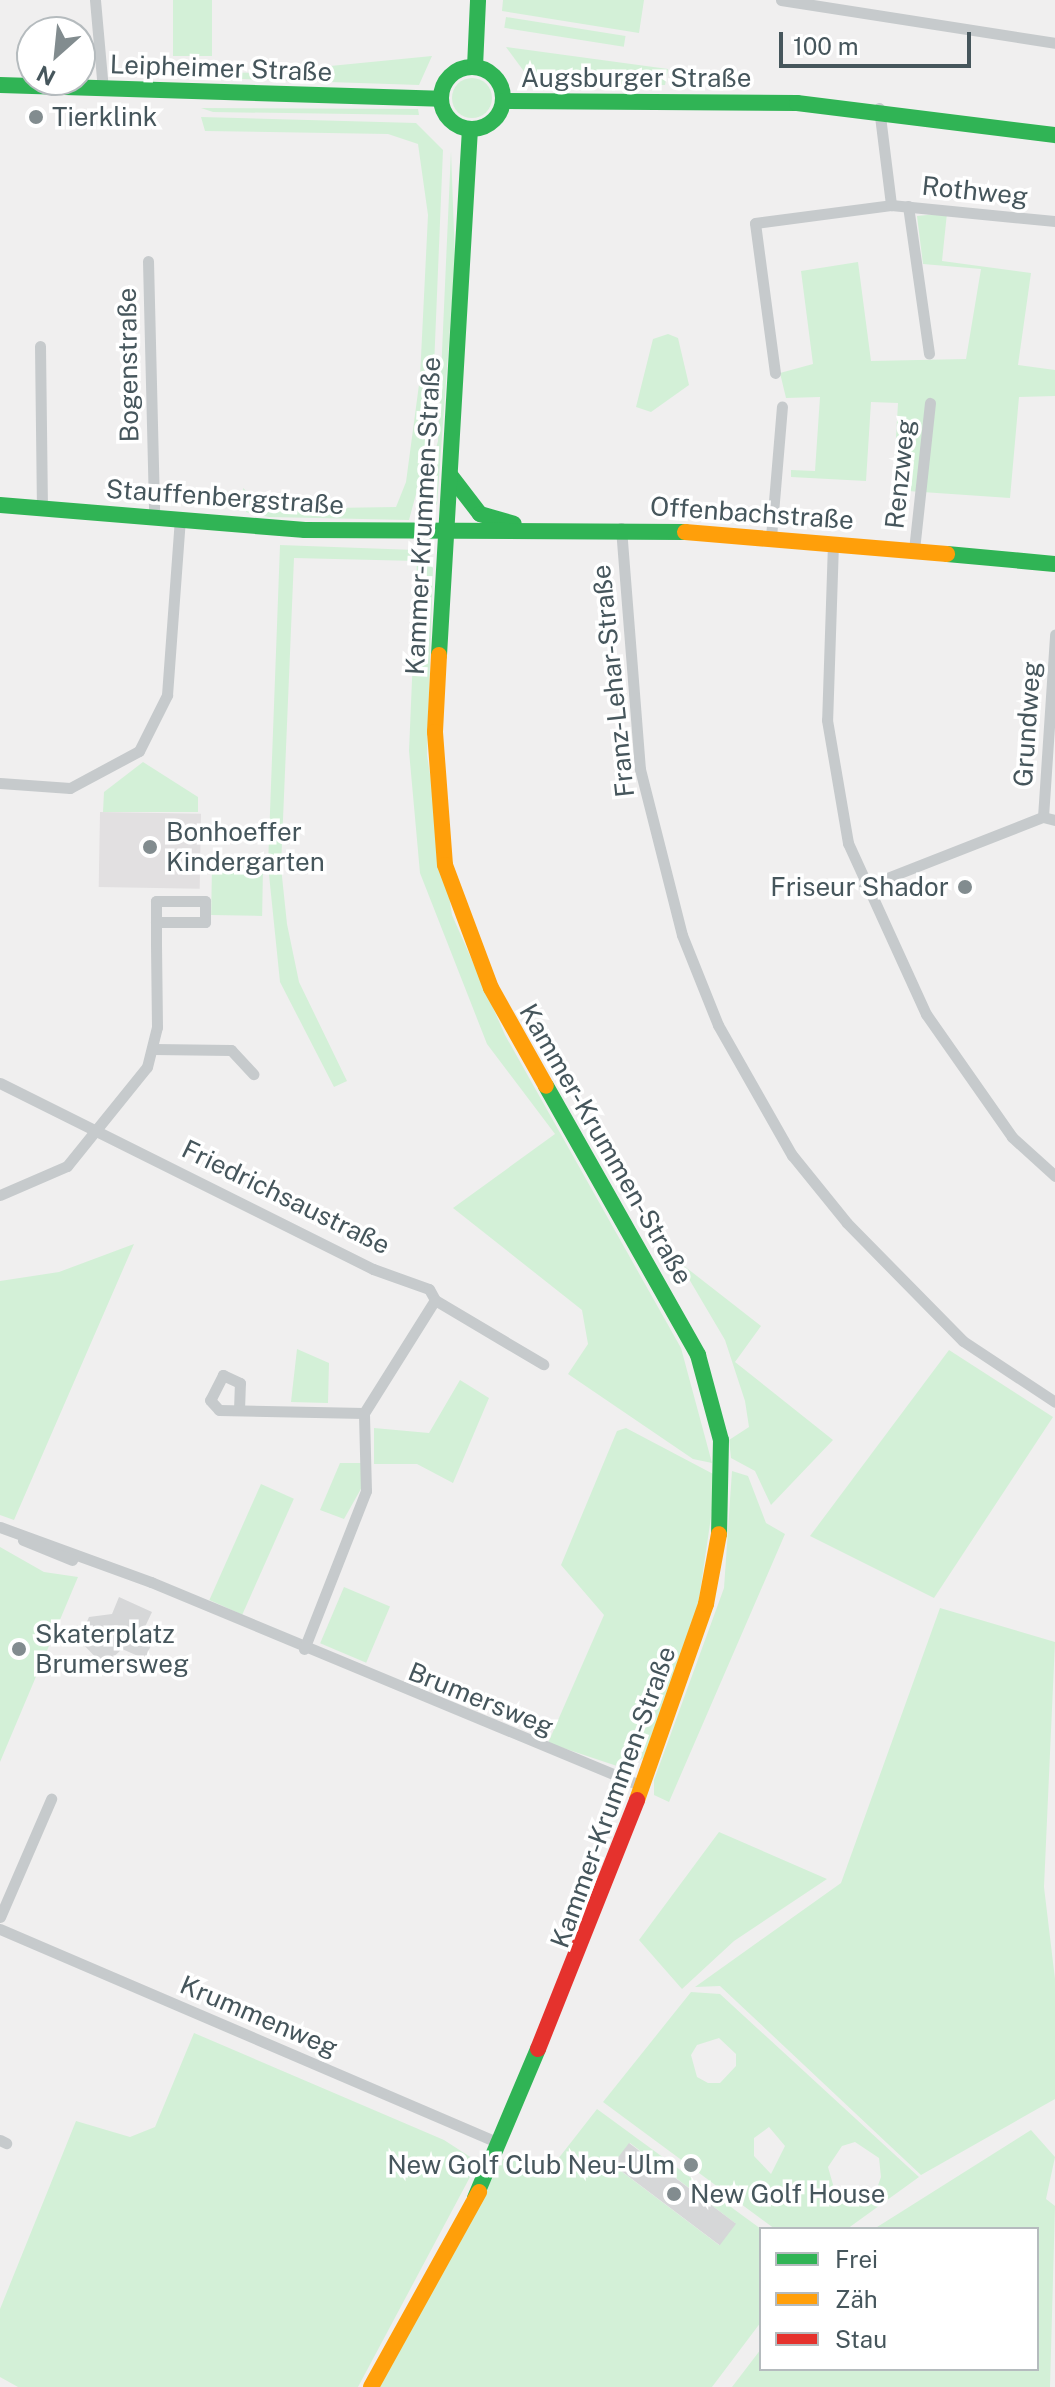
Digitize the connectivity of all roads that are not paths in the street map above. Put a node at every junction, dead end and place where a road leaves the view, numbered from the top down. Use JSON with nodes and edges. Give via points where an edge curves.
{"nodes":[{"id":1,"x":95,"y":0,"type":"edge"},
{"id":2,"x":478,"y":0,"type":"edge"},
{"id":3,"x":781,"y":0,"type":"edge"},
{"id":4,"x":1055,"y":43,"type":"edge"},
{"id":5,"x":475,"y":67,"type":"junction"},
{"id":6,"x":0,"y":85,"type":"edge"},
{"id":7,"x":103,"y":89,"type":"junction"},
{"id":8,"x":440,"y":99,"type":"junction"},
{"id":9,"x":503,"y":101,"type":"junction"},
{"id":10,"x":879,"y":108,"type":"junction"},
{"id":11,"x":470,"y":129,"type":"junction"},
{"id":12,"x":1055,"y":135,"type":"edge"},
{"id":13,"x":891,"y":205,"type":"junction"},
{"id":14,"x":908,"y":206,"type":"junction"},
{"id":15,"x":1055,"y":221,"type":"edge"},
{"id":16,"x":148,"y":261,"type":"dead end"},
{"id":17,"x":40,"y":346,"type":"dead end"},
{"id":18,"x":929,"y":354,"type":"dead end"},
{"id":19,"x":775,"y":373,"type":"dead end"},
{"id":20,"x":930,"y":403,"type":"dead end"},
{"id":21,"x":782,"y":406,"type":"dead end"},
{"id":22,"x":449,"y":466,"type":"junction"},
{"id":23,"x":0,"y":505,"type":"edge"},
{"id":24,"x":42,"y":507,"type":"junction"},
{"id":25,"x":154,"y":515,"type":"junction"},
{"id":26,"x":180,"y":518,"type":"junction"},
{"id":27,"x":621,"y":527,"type":"junction"},
{"id":28,"x":532,"y":528,"type":"junction"},
{"id":29,"x":445,"y":533,"type":"junction"},
{"id":30,"x":771,"y":537,"type":"junction"},
{"id":31,"x":833,"y":543,"type":"junction"},
{"id":32,"x":914,"y":550,"type":"junction"},
{"id":33,"x":1055,"y":564,"type":"edge"},
{"id":34,"x":1055,"y":634,"type":"edge"},
{"id":35,"x":1052,"y":712,"type":"edge"},
{"id":36,"x":0,"y":783,"type":"edge"},
{"id":37,"x":1049,"y":818,"type":"edge"},
{"id":38,"x":864,"y":887,"type":"junction"},
{"id":39,"x":156,"y":922,"type":"junction"},
{"id":40,"x":154,"y":1049,"type":"junction"},
{"id":41,"x":253,"y":1074,"type":"dead end"},
{"id":42,"x":0,"y":1083,"type":"edge"},
{"id":43,"x":102,"y":1129,"type":"junction"},
{"id":44,"x":1054,"y":1172,"type":"edge"},
{"id":45,"x":0,"y":1195,"type":"edge"},
{"id":46,"x":435,"y":1300,"type":"junction"},
{"id":47,"x":543,"y":1364,"type":"dead end"},
{"id":48,"x":1055,"y":1402,"type":"edge"},
{"id":49,"x":239,"y":1410,"type":"dead end"},
{"id":50,"x":364,"y":1413,"type":"junction"},
{"id":51,"x":5,"y":1529,"type":"edge"},
{"id":52,"x":304,"y":1649,"type":"junction"},
{"id":53,"x":642,"y":1786,"type":"junction"},
{"id":54,"x":51,"y":1799,"type":"dead end"},
{"id":55,"x":0,"y":1917,"type":"edge"},
{"id":56,"x":0,"y":1929,"type":"edge"},
{"id":57,"x":499,"y":2143,"type":"junction"},
{"id":58,"x":371,"y":2387,"type":"edge"}],
"edges":[{"from":1,"to":7,"type":"street"},
{"from":2,"to":5,"type":"street"},
{"from":3,"to":4,"type":"street"},
{"from":5,"to":8,"type":"street","via":[[446,79]]},
{"from":5,"to":9,"type":"street","via":[[499,82]]},
{"from":6,"to":7,"type":"street","name":"Leipheimer Straße"},
{"from":7,"to":8,"type":"street","name":"Leipheimer Straße"},
{"from":8,"to":11,"type":"street","via":[[446,116]]},
{"from":9,"to":10,"type":"street","name":"Augsburger Straße"},
{"from":9,"to":11,"type":"street","via":[[496,118]]},
{"from":10,"to":12,"type":"street","name":"Augsburger Straße"},
{"from":10,"to":13,"type":"street"},
{"from":11,"to":22,"type":"street","name":"Kammer-Krummen-Straße"},
{"from":13,"to":14,"type":"street","name":"Rothweg"},
{"from":13,"to":19,"type":"street","name":"Rothweg","via":[[755,223]]},
{"from":14,"to":15,"type":"street","name":"Rothweg"},
{"from":14,"to":18,"type":"street"},
{"from":16,"to":25,"type":"street","name":"Bogenstraße"},
{"from":17,"to":24,"type":"street"},
{"from":20,"to":32,"type":"street","name":"Renzweg"},
{"from":21,"to":30,"type":"street"},
{"from":22,"to":28,"type":"street","via":[[458,492],[480,514]]},
{"from":22,"to":29,"type":"street","name":"Kammer-Krummen-Straße"},
{"from":23,"to":24,"type":"street","name":"Stauffenbergstraße"},
{"from":24,"to":25,"type":"street","name":"Stauffenbergstraße"},
{"from":25,"to":26,"type":"street","name":"Stauffenbergstraße"},
{"from":26,"to":29,"type":"street","name":"Stauffenbergstraße"},
{"from":26,"to":36,"type":"street","via":[[167,695],[139,751],[70,788]]},
{"from":27,"to":28,"type":"street","name":"Offenbachstraße"},
{"from":27,"to":30,"type":"street","name":"Offenbachstraße"},
{"from":27,"to":48,"type":"street","name":"Franz-Lehar-Straße","via":[[640,769],[682,935],[718,1025],[792,1155],[879,1260],[963,1341]]},
{"from":28,"to":29,"type":"street","name":"Offenbachstraße"},
{"from":29,"to":53,"type":"street","name":"Kammer-Krummen-Straße","via":[[435,760],[445,865],[491,988],[698,1355],[721,1440],[717,1566]]},
{"from":30,"to":31,"type":"street","name":"Offenbachstraße"},
{"from":31,"to":32,"type":"street","name":"Offenbachstraße"},
{"from":31,"to":38,"type":"street","via":[[827,720],[836,795]]},
{"from":32,"to":33,"type":"street","name":"Offenbachstraße"},
{"from":34,"to":35,"type":"street","name":"Grundweg"},
{"from":35,"to":37,"type":"street","name":"Grundweg"},
{"from":37,"to":38,"type":"street"},
{"from":38,"to":44,"type":"street","via":[[916,997],[971,1085]]},
{"from":39,"to":39,"type":"street","via":[[205,922],[205,901],[156,901]]},
{"from":39,"to":40,"type":"street"},
{"from":40,"to":41,"type":"street","via":[[231,1050]]},
{"from":40,"to":43,"type":"street"},
{"from":42,"to":43,"type":"street","name":"Friedrichsaustraße"},
{"from":43,"to":45,"type":"street","via":[[67,1166]]},
{"from":43,"to":46,"type":"street","name":"Friedrichsaustraße","via":[[373,1269],[419,1283]]},
{"from":46,"to":47,"type":"street","name":"Friedrichsaustraße"},
{"from":46,"to":50,"type":"street"},
{"from":49,"to":50,"type":"street"},
{"from":50,"to":52,"type":"street","via":[[363,1500]]},
{"from":51,"to":52,"type":"street","name":"Brumersweg","via":[[52,1557],[89,1561]]},
{"from":52,"to":53,"type":"street","name":"Brumersweg"},
{"from":53,"to":57,"type":"street","name":"Kammer-Krummen-Straße","via":[[577,1967]]},
{"from":54,"to":55,"type":"street"},
{"from":56,"to":57,"type":"street","name":"Krummenweg"},
{"from":57,"to":58,"type":"street","name":"Kammer-Krummen-Straße","via":[[495,2170]]}]}
